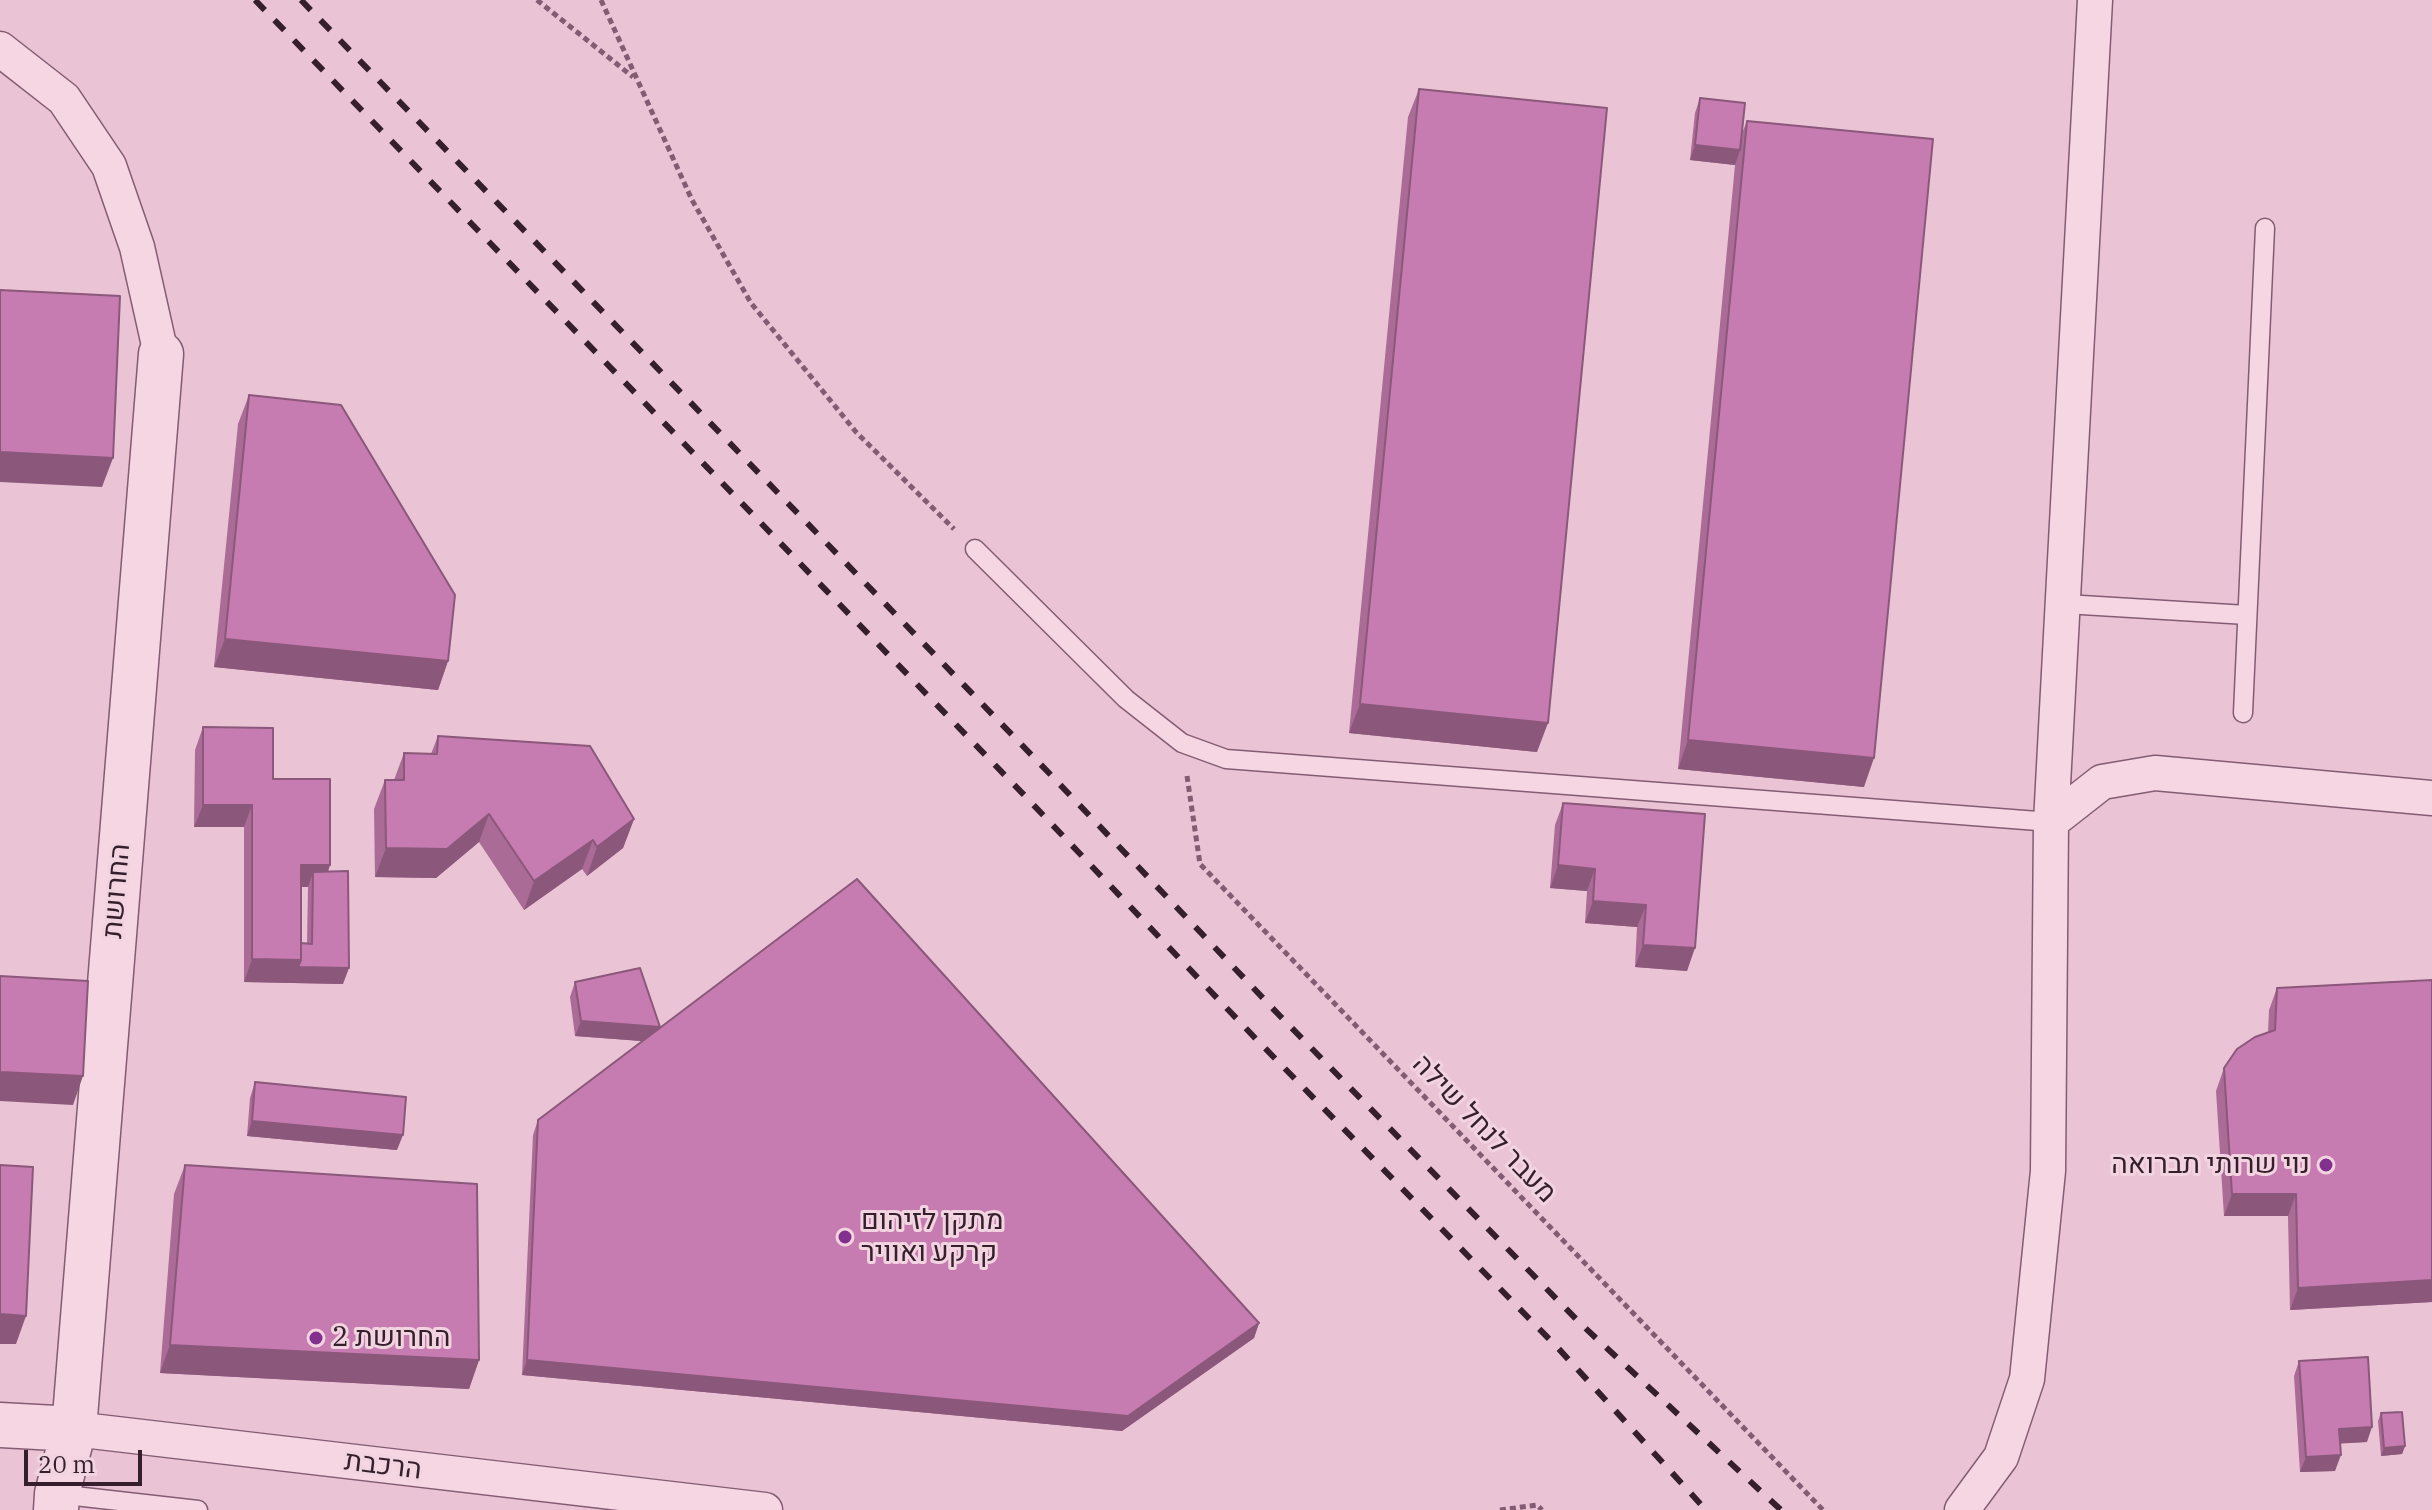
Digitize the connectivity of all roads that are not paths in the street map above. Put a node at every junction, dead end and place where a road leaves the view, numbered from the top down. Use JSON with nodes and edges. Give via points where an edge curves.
{"nodes":[{"id":1,"x":2095,"y":0,"type":"edge"},
{"id":2,"x":0,"y":49,"type":"edge"},
{"id":3,"x":2265,"y":228,"type":"dead end"},
{"id":4,"x":161,"y":354,"type":"joint"},
{"id":5,"x":975,"y":549,"type":"road end"},
{"id":6,"x":2065,"y":604,"type":"junction"},
{"id":7,"x":2247,"y":615,"type":"junction"},
{"id":8,"x":2243,"y":713,"type":"dead end"},
{"id":9,"x":2432,"y":798,"type":"edge"},
{"id":10,"x":2051,"y":822,"type":"junction"},
{"id":11,"x":0,"y":1425,"type":"edge"},
{"id":12,"x":74,"y":1429,"type":"junction"},
{"id":13,"x":57,"y":1502,"type":"edge"},
{"id":14,"x":158,"y":1508,"type":"edge"},
{"id":15,"x":751,"y":1509,"type":"edge"},
{"id":16,"x":198,"y":1510,"type":"edge"},
{"id":17,"x":1962,"y":1510,"type":"edge"}],
"edges":[{"from":1,"to":6,"type":"street"},
{"from":2,"to":4,"type":"street","via":[[64,99],[109,166],[137,247]]},
{"from":3,"to":7,"type":"lane"},
{"from":4,"to":12,"type":"street","name":"החרושת"},
{"from":5,"to":10,"type":"lane","via":[[1126,699],[1182,743],[1226,759]]},
{"from":6,"to":7,"type":"lane"},
{"from":6,"to":10,"type":"street"},
{"from":7,"to":8,"type":"lane"},
{"from":9,"to":10,"type":"street","via":[[2155,773],[2102,782]]},
{"from":10,"to":17,"type":"street","via":[[2048,1171],[2027,1379],[2001,1457]]},
{"from":11,"to":12,"type":"street","name":"הרכבת"},
{"from":12,"to":13,"type":"street","name":"החרושת"},
{"from":12,"to":15,"type":"street","name":"הרכבת"},
{"from":13,"to":14,"type":"lane"},
{"from":14,"to":16,"type":"lane"}]}
